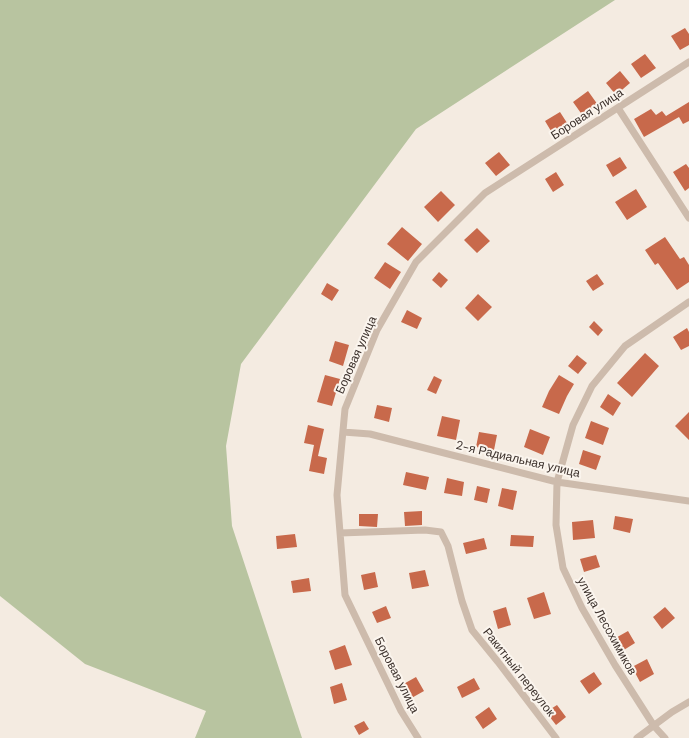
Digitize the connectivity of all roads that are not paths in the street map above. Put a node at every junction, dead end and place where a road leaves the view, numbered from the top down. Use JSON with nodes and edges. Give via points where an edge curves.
{"nodes":[{"id":1,"x":689,"y":62,"type":"edge"},
{"id":2,"x":618,"y":108,"type":"junction"},
{"id":3,"x":689,"y":218,"type":"edge"},
{"id":4,"x":689,"y":302,"type":"edge"},
{"id":5,"x":343,"y":432,"type":"junction"},
{"id":6,"x":557,"y":482,"type":"junction"},
{"id":7,"x":689,"y":501,"type":"edge"},
{"id":8,"x":340,"y":533,"type":"junction"},
{"id":9,"x":689,"y":702,"type":"edge"},
{"id":10,"x":654,"y":726,"type":"junction"},
{"id":11,"x":418,"y":738,"type":"edge"},
{"id":12,"x":556,"y":738,"type":"edge"},
{"id":13,"x":637,"y":738,"type":"edge"},
{"id":14,"x":665,"y":738,"type":"edge"}],
"edges":[{"from":1,"to":2,"type":"street","name":"Боровая улица"},
{"from":2,"to":3,"type":"street"},
{"from":2,"to":5,"type":"street","name":"Боровая улица","via":[[485,193],[416,262],[376,330],[345,408]]},
{"from":4,"to":6,"type":"street","name":"улица Лесохимиков","via":[[625,346],[592,386],[573,425]]},
{"from":5,"to":6,"type":"street","name":"2-я Радиальная улица","via":[[370,434]]},
{"from":5,"to":8,"type":"street","name":"Боровая улица","via":[[337,495]]},
{"from":6,"to":7,"type":"street","name":"2-я Радиальная улица"},
{"from":6,"to":10,"type":"street","name":"улица Лесохимиков","via":[[556,525],[563,568],[582,608]]},
{"from":8,"to":11,"type":"street","name":"Боровая улица","via":[[345,596],[401,711]]},
{"from":8,"to":12,"type":"street","name":"Ракитный переулок","via":[[425,530],[441,532],[448,546],[472,630]]},
{"from":9,"to":10,"type":"street"},
{"from":10,"to":13,"type":"street"},
{"from":10,"to":14,"type":"street","name":"улица Лесохимиков"}]}
